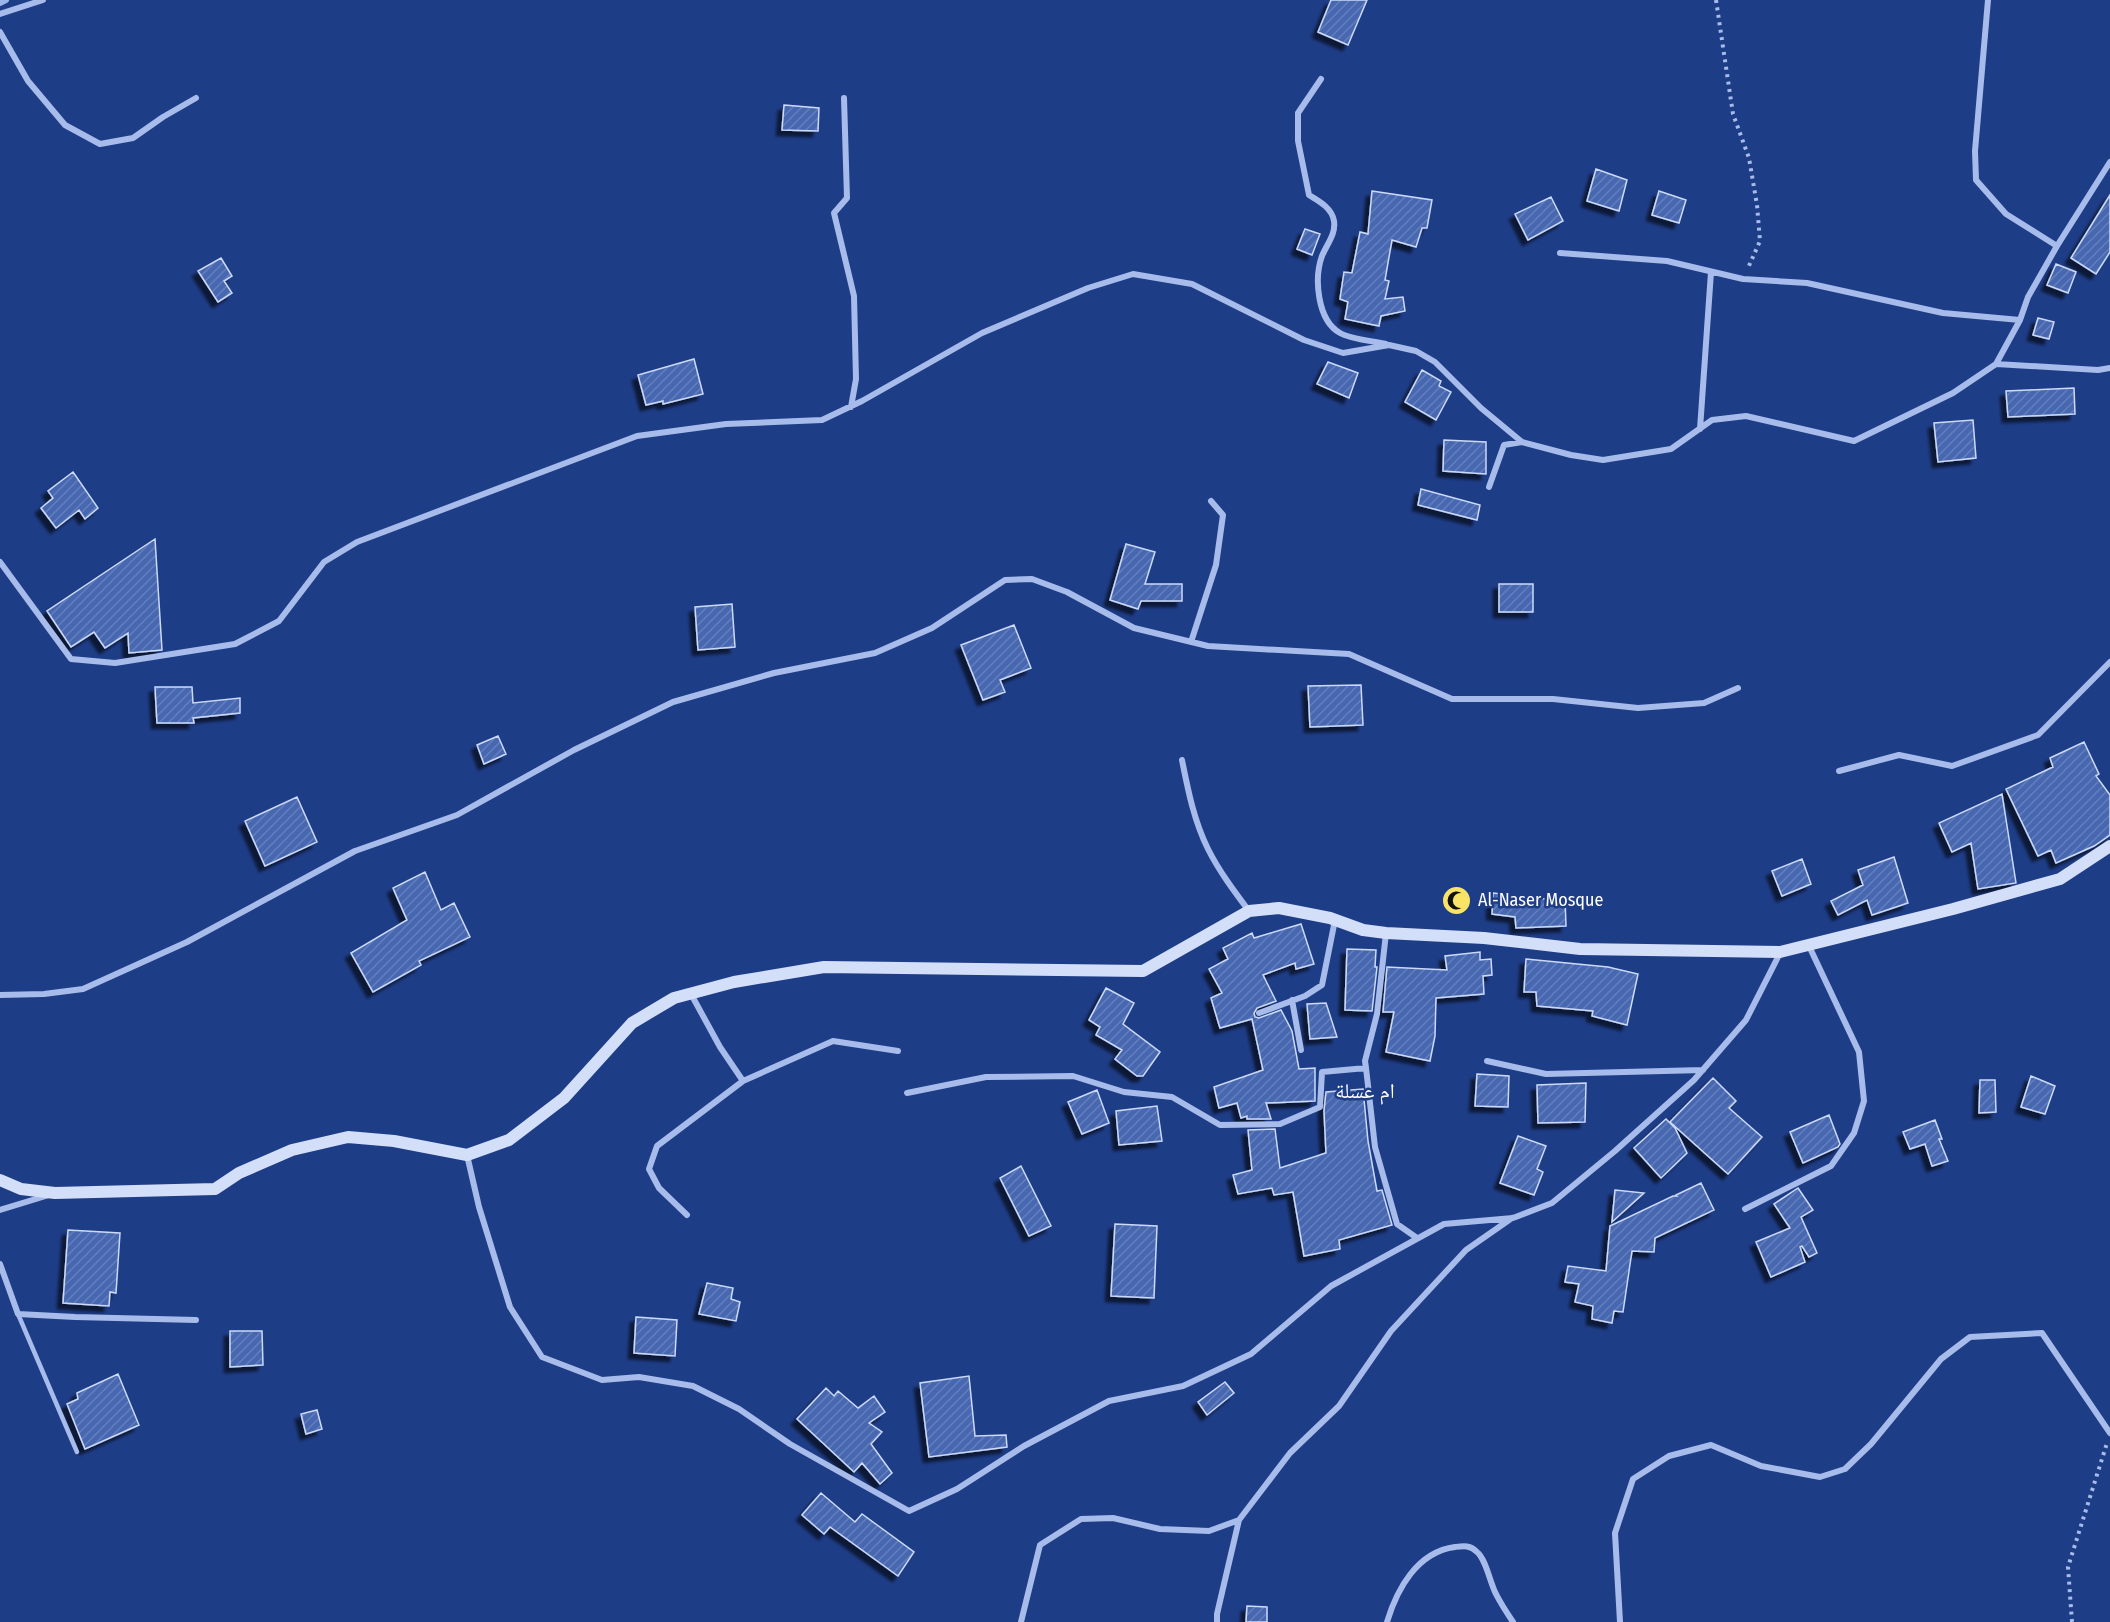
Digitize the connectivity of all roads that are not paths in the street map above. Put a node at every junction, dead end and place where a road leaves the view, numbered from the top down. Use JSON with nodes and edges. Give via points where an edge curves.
{"nodes":[{"id":1,"x":43,"y":0,"type":"edge"},
{"id":2,"x":1988,"y":0,"type":"edge"},
{"id":3,"x":0,"y":14,"type":"edge"},
{"id":4,"x":0,"y":32,"type":"edge"},
{"id":5,"x":1321,"y":79,"type":"dead end"},
{"id":6,"x":196,"y":98,"type":"dead end"},
{"id":7,"x":844,"y":98,"type":"dead end"},
{"id":8,"x":2110,"y":162,"type":"edge"},
{"id":9,"x":2057,"y":246,"type":"junction"},
{"id":10,"x":1560,"y":253,"type":"dead end"},
{"id":11,"x":1711,"y":272,"type":"junction"},
{"id":12,"x":2020,"y":320,"type":"junction"},
{"id":13,"x":1389,"y":345,"type":"junction"},
{"id":14,"x":1996,"y":364,"type":"junction"},
{"id":15,"x":2110,"y":368,"type":"edge"},
{"id":16,"x":850,"y":407,"type":"junction"},
{"id":17,"x":1700,"y":429,"type":"junction"},
{"id":18,"x":1522,"y":442,"type":"junction"},
{"id":19,"x":1489,"y":487,"type":"dead end"},
{"id":20,"x":1211,"y":501,"type":"dead end"},
{"id":21,"x":0,"y":562,"type":"edge"},
{"id":22,"x":1191,"y":642,"type":"junction"},
{"id":23,"x":2110,"y":662,"type":"edge"},
{"id":24,"x":1738,"y":688,"type":"dead end"},
{"id":25,"x":1182,"y":760,"type":"dead end"},
{"id":26,"x":1839,"y":771,"type":"dead end"},
{"id":27,"x":2110,"y":846,"type":"edge"},
{"id":28,"x":1249,"y":911,"type":"junction"},
{"id":29,"x":1335,"y":920,"type":"junction"},
{"id":30,"x":1386,"y":933,"type":"junction"},
{"id":31,"x":1809,"y":946,"type":"junction"},
{"id":32,"x":1780,"y":952,"type":"junction"},
{"id":33,"x":691,"y":994,"type":"junction"},
{"id":34,"x":0,"y":995,"type":"edge"},
{"id":35,"x":1292,"y":1000,"type":"junction"},
{"id":36,"x":1259,"y":1013,"type":"dead end"},
{"id":37,"x":898,"y":1050,"type":"dead end"},
{"id":38,"x":1301,"y":1050,"type":"dead end"},
{"id":39,"x":1487,"y":1061,"type":"dead end"},
{"id":40,"x":1365,"y":1068,"type":"junction"},
{"id":41,"x":1703,"y":1070,"type":"junction"},
{"id":42,"x":743,"y":1081,"type":"junction"},
{"id":43,"x":907,"y":1093,"type":"dead end"},
{"id":44,"x":467,"y":1155,"type":"junction"},
{"id":45,"x":0,"y":1180,"type":"edge"},
{"id":46,"x":55,"y":1193,"type":"junction"},
{"id":47,"x":1745,"y":1209,"type":"dead end"},
{"id":48,"x":0,"y":1210,"type":"edge"},
{"id":49,"x":687,"y":1215,"type":"dead end"},
{"id":50,"x":1513,"y":1218,"type":"junction"},
{"id":51,"x":1417,"y":1238,"type":"junction"},
{"id":52,"x":0,"y":1264,"type":"edge"},
{"id":53,"x":18,"y":1314,"type":"junction"},
{"id":54,"x":196,"y":1320,"type":"dead end"},
{"id":55,"x":2110,"y":1434,"type":"edge"},
{"id":56,"x":77,"y":1452,"type":"dead end"},
{"id":57,"x":1239,"y":1520,"type":"junction"},
{"id":58,"x":1021,"y":1622,"type":"edge"},
{"id":59,"x":1217,"y":1622,"type":"edge"},
{"id":60,"x":1387,"y":1622,"type":"edge"},
{"id":61,"x":1513,"y":1622,"type":"edge"},
{"id":62,"x":1620,"y":1622,"type":"edge"}],
"edges":[{"from":1,"to":3,"type":"street"},
{"from":2,"to":9,"type":"street","via":[[1976,180],[2006,214]]},
{"from":4,"to":6,"type":"street","via":[[28,81],[65,125],[100,144],[133,138]]},
{"from":5,"to":13,"type":"street","via":[[1298,113],[1298,141],[1309,195],[1327,206],[1334,220],[1334,233],[1318,276],[1320,298],[1326,320],[1340,333]]},
{"from":7,"to":16,"type":"street","via":[[847,198],[834,213],[854,296],[856,379]]},
{"from":8,"to":9,"type":"street"},
{"from":9,"to":12,"type":"street","via":[[2028,297]]},
{"from":10,"to":11,"type":"street","via":[[1666,261]]},
{"from":11,"to":12,"type":"street","via":[[1743,279],[1807,283],[1943,313]]},
{"from":11,"to":17,"type":"street"},
{"from":12,"to":14,"type":"street"},
{"from":13,"to":16,"type":"street","via":[[1343,352],[1304,340],[1192,284],[1133,274],[1088,288],[982,333]]},
{"from":13,"to":18,"type":"street","via":[[1416,351],[1436,362],[1481,408]]},
{"from":14,"to":15,"type":"street"},
{"from":14,"to":17,"type":"street","via":[[1953,393],[1854,441],[1746,416],[1712,420]]},
{"from":16,"to":21,"type":"street","via":[[822,420],[726,424],[637,436],[357,542],[324,562],[279,621],[235,644],[115,663],[71,659]]},
{"from":17,"to":18,"type":"street","via":[[1671,449],[1602,460]]},
{"from":18,"to":19,"type":"street","via":[[1504,446]]},
{"from":20,"to":22,"type":"street","via":[[1223,515],[1221,535],[1216,565]]},
{"from":22,"to":24,"type":"street","via":[[1349,654],[1452,699],[1553,699],[1638,708],[1704,703]]},
{"from":22,"to":34,"type":"street","via":[[1134,628],[1067,592],[1032,579],[1005,580],[932,628],[875,653],[774,673],[673,702],[574,750],[457,815],[355,851],[187,942],[83,989]]},
{"from":23,"to":26,"type":"street","via":[[2038,735],[1952,766],[1899,755]]},
{"from":25,"to":28,"type":"street","via":[[1191,803],[1207,848]]},
{"from":27,"to":31,"type":"street","via":[[2060,879]]},
{"from":28,"to":29,"type":"street","via":[[1279,908]]},
{"from":28,"to":33,"type":"street","via":[[1143,971],[824,967],[734,982]]},
{"from":29,"to":30,"type":"street"},
{"from":29,"to":35,"type":"street","via":[[1322,985]]},
{"from":30,"to":32,"type":"street","via":[[1484,938],[1580,949]]},
{"from":30,"to":40,"type":"street","via":[[1377,1014]]},
{"from":31,"to":32,"type":"street"},
{"from":31,"to":47,"type":"street","via":[[1859,1052],[1864,1101],[1854,1133],[1831,1166]]},
{"from":32,"to":41,"type":"street","via":[[1746,1020]]},
{"from":33,"to":42,"type":"street"},
{"from":33,"to":44,"type":"street","via":[[674,998],[632,1023],[564,1098],[509,1140]]},
{"from":35,"to":36,"type":"street"},
{"from":35,"to":38,"type":"street"},
{"from":37,"to":42,"type":"street","via":[[833,1041]]},
{"from":39,"to":41,"type":"street","via":[[1546,1074]]},
{"from":40,"to":43,"type":"street","via":[[1322,1072],[1320,1107],[1280,1124],[1220,1125],[1172,1096],[1124,1092],[1073,1076],[986,1077]]},
{"from":40,"to":51,"type":"street","via":[[1375,1147],[1397,1224]]},
{"from":41,"to":50,"type":"street","via":[[1616,1151],[1552,1203]]},
{"from":42,"to":49,"type":"street","via":[[657,1146],[650,1169],[658,1188]]},
{"from":44,"to":46,"type":"street","via":[[348,1137],[292,1150],[239,1173],[216,1189]]},
{"from":44,"to":51,"type":"street","via":[[478,1207],[510,1307],[542,1357],[602,1380],[639,1377],[693,1386],[909,1511],[957,1489],[1023,1446],[1109,1401],[1183,1386],[1251,1354],[1331,1286]]},
{"from":45,"to":46,"type":"street","via":[[21,1189]]},
{"from":46,"to":48,"type":"street"},
{"from":50,"to":51,"type":"street","via":[[1444,1224]]},
{"from":50,"to":57,"type":"street","via":[[1466,1250],[1391,1331],[1339,1406],[1290,1453]]},
{"from":52,"to":53,"type":"street"},
{"from":53,"to":54,"type":"street"},
{"from":53,"to":56,"type":"lane"},
{"from":55,"to":62,"type":"street","via":[[2042,1333],[1970,1337],[1941,1359],[1871,1444],[1845,1469],[1820,1478],[1761,1466],[1711,1445],[1669,1456],[1633,1479],[1615,1533]]},
{"from":57,"to":58,"type":"street","via":[[1209,1531],[1160,1529],[1113,1518],[1081,1520],[1040,1545]]},
{"from":57,"to":59,"type":"street"},
{"from":60,"to":61,"type":"street","via":[[1393,1601],[1408,1576],[1426,1558],[1447,1548],[1468,1546],[1479,1553]]}]}
